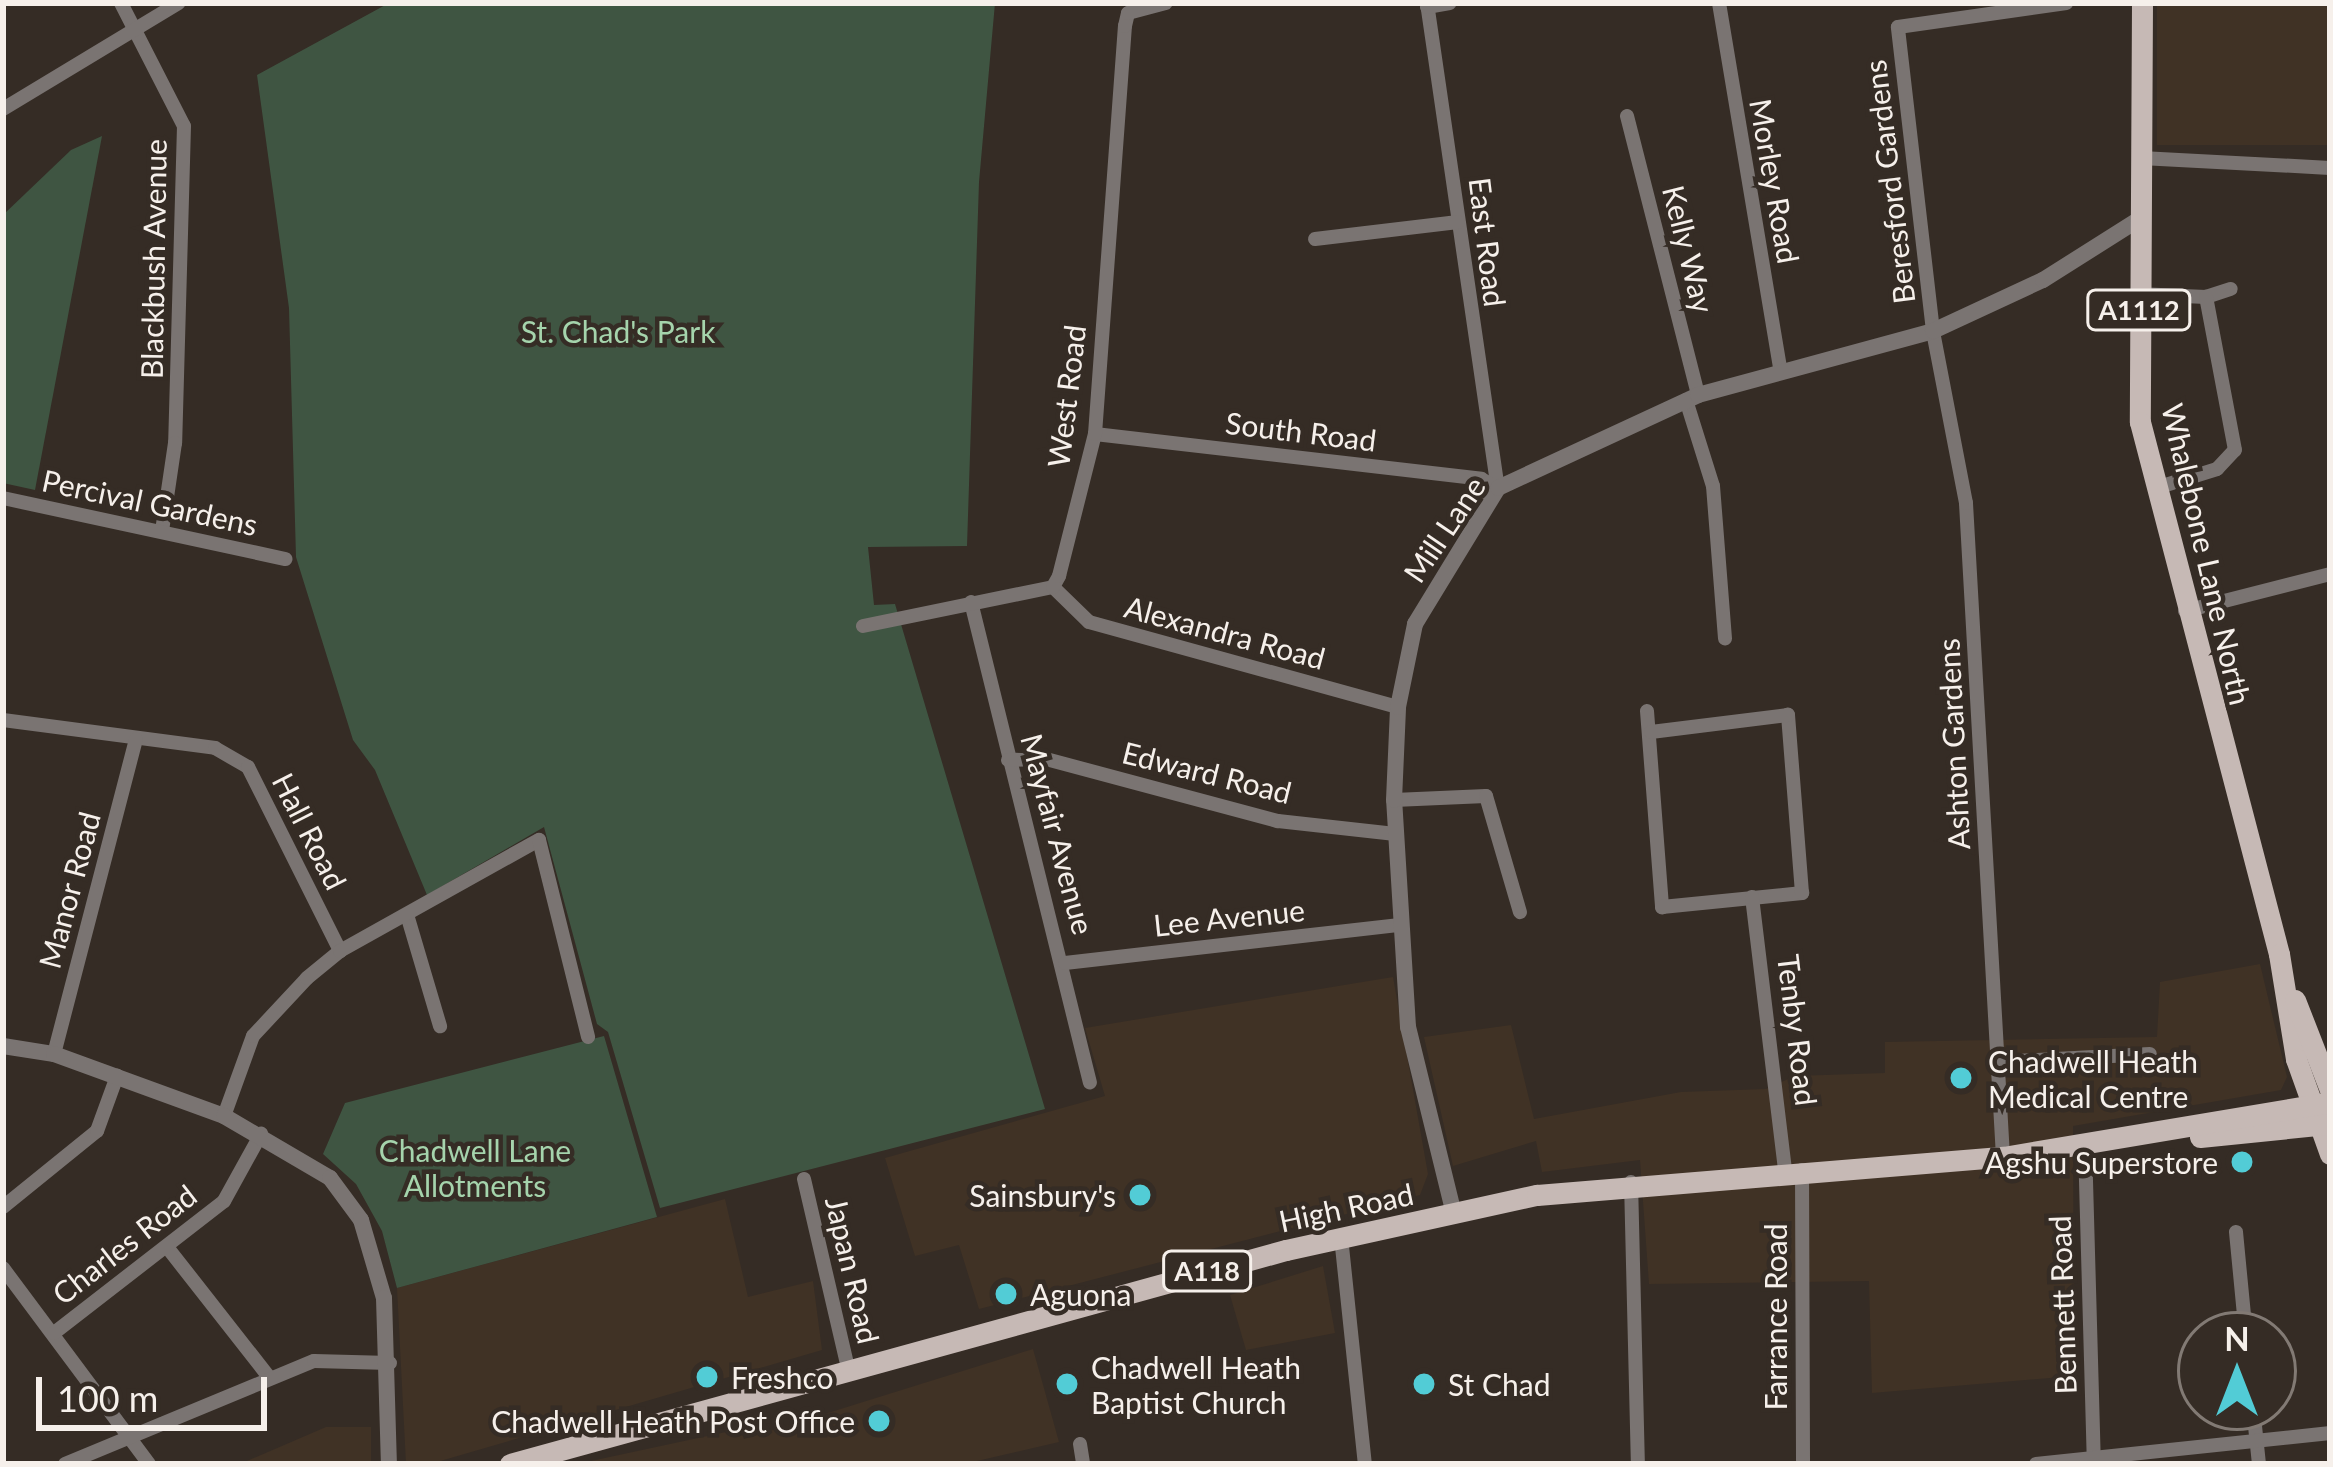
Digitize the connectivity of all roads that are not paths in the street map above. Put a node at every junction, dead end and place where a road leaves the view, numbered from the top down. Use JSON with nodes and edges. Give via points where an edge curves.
{"nodes":[{"id":1,"x":121,"y":3,"type":"edge"},
{"id":2,"x":179,"y":3,"type":"edge"},
{"id":3,"x":1166,"y":3,"type":"edge"},
{"id":4,"x":1450,"y":3,"type":"edge"},
{"id":5,"x":1719,"y":3,"type":"edge"},
{"id":6,"x":2066,"y":3,"type":"edge"},
{"id":7,"x":2142,"y":3,"type":"edge"},
{"id":8,"x":1427,"y":5,"type":"edge"},
{"id":9,"x":133,"y":26,"type":"junction"},
{"id":10,"x":3,"y":110,"type":"edge"},
{"id":11,"x":1628,"y":116,"type":"dead end"},
{"id":12,"x":2141,"y":158,"type":"junction"},
{"id":13,"x":2330,"y":168,"type":"edge"},
{"id":14,"x":2141,"y":218,"type":"junction"},
{"id":15,"x":1458,"y":222,"type":"junction"},
{"id":16,"x":1315,"y":239,"type":"dead end"},
{"id":17,"x":2231,"y":289,"type":"dead end"},
{"id":18,"x":2138,"y":293,"type":"junction"},
{"id":19,"x":2206,"y":297,"type":"junction"},
{"id":20,"x":1934,"y":331,"type":"junction"},
{"id":21,"x":1780,"y":368,"type":"junction"},
{"id":22,"x":1692,"y":398,"type":"junction"},
{"id":23,"x":1095,"y":434,"type":"junction"},
{"id":24,"x":1498,"y":488,"type":"junction"},
{"id":25,"x":2156,"y":488,"type":"junction"},
{"id":26,"x":3,"y":499,"type":"edge"},
{"id":27,"x":161,"y":531,"type":"junction"},
{"id":28,"x":286,"y":559,"type":"dead end"},
{"id":29,"x":2330,"y":574,"type":"edge"},
{"id":30,"x":1053,"y":587,"type":"junction"},
{"id":31,"x":971,"y":602,"type":"junction"},
{"id":32,"x":2185,"y":611,"type":"junction"},
{"id":33,"x":863,"y":626,"type":"dead end"},
{"id":34,"x":1725,"y":639,"type":"dead end"},
{"id":35,"x":1397,"y":707,"type":"junction"},
{"id":36,"x":1647,"y":711,"type":"dead end"},
{"id":37,"x":3,"y":719,"type":"edge"},
{"id":38,"x":1651,"y":732,"type":"junction"},
{"id":39,"x":136,"y":739,"type":"junction"},
{"id":40,"x":1008,"y":760,"type":"junction"},
{"id":41,"x":1394,"y":800,"type":"junction"},
{"id":42,"x":1395,"y":834,"type":"junction"},
{"id":43,"x":1752,"y":897,"type":"junction"},
{"id":44,"x":1520,"y":912,"type":"dead end"},
{"id":45,"x":408,"y":918,"type":"junction"},
{"id":46,"x":1400,"y":925,"type":"junction"},
{"id":47,"x":340,"y":951,"type":"junction"},
{"id":48,"x":1065,"y":963,"type":"junction"},
{"id":49,"x":2281,"y":966,"type":"junction"},
{"id":50,"x":440,"y":1026,"type":"dead end"},
{"id":51,"x":588,"y":1037,"type":"dead end"},
{"id":52,"x":3,"y":1046,"type":"edge"},
{"id":53,"x":54,"y":1054,"type":"junction"},
{"id":54,"x":2150,"y":1054,"type":"dead end"},
{"id":55,"x":1998,"y":1062,"type":"junction"},
{"id":56,"x":117,"y":1076,"type":"junction"},
{"id":57,"x":1090,"y":1082,"type":"dead end"},
{"id":58,"x":2330,"y":1090,"type":"edge"},
{"id":59,"x":2323,"y":1115,"type":"edge"},
{"id":60,"x":224,"y":1116,"type":"junction"},
{"id":61,"x":261,"y":1134,"type":"junction"},
{"id":62,"x":2085,"y":1145,"type":"junction"},
{"id":63,"x":2330,"y":1154,"type":"edge"},
{"id":64,"x":2003,"y":1157,"type":"junction"},
{"id":65,"x":1794,"y":1170,"type":"junction"},
{"id":66,"x":803,"y":1179,"type":"dead end"},
{"id":67,"x":1631,"y":1182,"type":"junction"},
{"id":68,"x":3,"y":1207,"type":"edge"},
{"id":69,"x":1454,"y":1214,"type":"junction"},
{"id":70,"x":2236,"y":1232,"type":"dead end"},
{"id":71,"x":1342,"y":1238,"type":"junction"},
{"id":72,"x":167,"y":1247,"type":"junction"},
{"id":73,"x":3,"y":1268,"type":"edge"},
{"id":74,"x":2244,"y":1311,"type":"edge"},
{"id":75,"x":54,"y":1333,"type":"junction"},
{"id":76,"x":390,"y":1363,"type":"junction"},
{"id":77,"x":849,"y":1373,"type":"junction"},
{"id":78,"x":268,"y":1376,"type":"junction"},
{"id":79,"x":2256,"y":1431,"type":"edge"},
{"id":80,"x":2330,"y":1433,"type":"edge"},
{"id":81,"x":134,"y":1435,"type":"junction"},
{"id":82,"x":2257,"y":1443,"type":"junction"},
{"id":83,"x":1081,"y":1444,"type":"dead end"},
{"id":84,"x":2094,"y":1462,"type":"edge"},
{"id":85,"x":65,"y":1464,"type":"edge"},
{"id":86,"x":149,"y":1464,"type":"edge"},
{"id":87,"x":389,"y":1464,"type":"edge"},
{"id":88,"x":510,"y":1464,"type":"edge"},
{"id":89,"x":1083,"y":1464,"type":"edge"},
{"id":90,"x":1365,"y":1464,"type":"edge"},
{"id":91,"x":1638,"y":1464,"type":"edge"},
{"id":92,"x":1803,"y":1464,"type":"edge"},
{"id":93,"x":2036,"y":1464,"type":"edge"},
{"id":94,"x":2259,"y":1464,"type":"edge"}],
"edges":[{"from":1,"to":9,"type":"street","name":"Blackbush Avenue"},
{"from":2,"to":9,"type":"street"},
{"from":3,"to":23,"type":"street","name":"West Road","via":[[1128,13]]},
{"from":4,"to":8,"type":"street"},
{"from":5,"to":21,"type":"street","name":"Morley Road"},
{"from":6,"to":20,"type":"street","name":"Beresford Gardens","via":[[1898,28]]},
{"from":7,"to":12,"type":"main road","name":"Whalebone Lane North","number":"A1112"},
{"from":8,"to":15,"type":"street","name":"East Road"},
{"from":9,"to":10,"type":"street"},
{"from":9,"to":27,"type":"street","name":"Blackbush Avenue","via":[[184,126],[175,443]]},
{"from":11,"to":22,"type":"street","name":"Kelly Way"},
{"from":12,"to":13,"type":"street"},
{"from":12,"to":14,"type":"main road","name":"Whalebone Lane North","number":"A1112"},
{"from":14,"to":18,"type":"main road","name":"Whalebone Lane North","number":"A1112"},
{"from":14,"to":20,"type":"street","name":"Mill Lane","via":[[2043,280]]},
{"from":15,"to":16,"type":"street"},
{"from":15,"to":24,"type":"street","name":"East Road"},
{"from":17,"to":19,"type":"street"},
{"from":18,"to":19,"type":"street"},
{"from":18,"to":25,"type":"main road","name":"Whalebone Lane North","number":"A1112","via":[[2140,422]]},
{"from":19,"to":25,"type":"street","via":[[2235,450],[2217,469]]},
{"from":20,"to":21,"type":"street","name":"Mill Lane"},
{"from":20,"to":55,"type":"street","name":"Ashton Gardens","via":[[1966,503]]},
{"from":21,"to":22,"type":"street","name":"Mill Lane"},
{"from":22,"to":24,"type":"street","name":"Mill Lane"},
{"from":22,"to":34,"type":"street","name":"Kelly Way","via":[[1713,486]]},
{"from":23,"to":24,"type":"street","name":"South Road","via":[[1481,479]]},
{"from":23,"to":30,"type":"street","name":"West Road"},
{"from":24,"to":35,"type":"street","name":"Mill Lane","via":[[1415,625]]},
{"from":25,"to":32,"type":"main road","name":"Whalebone Lane North","number":"A1112"},
{"from":26,"to":27,"type":"street","name":"Percival Gardens"},
{"from":27,"to":28,"type":"street","name":"Percival Gardens"},
{"from":29,"to":32,"type":"street"},
{"from":30,"to":31,"type":"street"},
{"from":30,"to":35,"type":"street","name":"Alexandra Road","via":[[1089,622]]},
{"from":31,"to":33,"type":"street"},
{"from":31,"to":40,"type":"street","name":"Mayfair Avenue"},
{"from":32,"to":49,"type":"main road","name":"Whalebone Lane North","number":"A1112"},
{"from":35,"to":41,"type":"street","name":"Mill Lane"},
{"from":36,"to":38,"type":"street"},
{"from":37,"to":39,"type":"street","name":"Hall Road"},
{"from":38,"to":43,"type":"street","via":[[1662,907]]},
{"from":38,"to":43,"type":"street","via":[[1788,715],[1802,893]]},
{"from":39,"to":47,"type":"street","name":"Hall Road","via":[[215,748],[248,767]]},
{"from":39,"to":53,"type":"street","name":"Manor Road"},
{"from":40,"to":42,"type":"street","name":"Edward Road","via":[[1046,759],[1278,820]]},
{"from":40,"to":48,"type":"street","name":"Mayfair Avenue"},
{"from":41,"to":42,"type":"street","name":"Mill Lane"},
{"from":41,"to":44,"type":"street","via":[[1486,796]]},
{"from":42,"to":46,"type":"street","name":"Mill Lane"},
{"from":43,"to":65,"type":"street","name":"Tenby Road"},
{"from":45,"to":47,"type":"street"},
{"from":45,"to":50,"type":"street"},
{"from":45,"to":51,"type":"street","via":[[539,840]]},
{"from":46,"to":48,"type":"street","name":"Lee Avenue"},
{"from":46,"to":69,"type":"street","name":"Mill Lane","via":[[1415,1067]]},
{"from":47,"to":60,"type":"street","via":[[269,1012]]},
{"from":48,"to":57,"type":"street","name":"Mayfair Avenue"},
{"from":49,"to":58,"type":"main road","name":"Whalebone Lane North","number":"A1112"},
{"from":49,"to":59,"type":"main road","name":"Whalebone Lane North","number":"A1112","via":[[2296,1060]]},
{"from":52,"to":53,"type":"street"},
{"from":53,"to":56,"type":"street"},
{"from":54,"to":55,"type":"street"},
{"from":55,"to":64,"type":"street","name":"Ashton Gardens"},
{"from":56,"to":60,"type":"street"},
{"from":56,"to":68,"type":"street","via":[[97,1131]]},
{"from":59,"to":62,"type":"main road","name":"High Road","number":"A118"},
{"from":59,"to":63,"type":"main road","number":"A1112"},
{"from":60,"to":61,"type":"street"},
{"from":61,"to":72,"type":"street","name":"Charles Road","via":[[239,1183]]},
{"from":61,"to":76,"type":"street","via":[[330,1178],[361,1220],[384,1298]]},
{"from":62,"to":64,"type":"main road","name":"High Road","number":"A118"},
{"from":62,"to":84,"type":"street","name":"Bennett Road"},
{"from":64,"to":65,"type":"main road","name":"High Road","number":"A118"},
{"from":65,"to":67,"type":"main road","name":"High Road","number":"A118"},
{"from":65,"to":92,"type":"street","name":"Farrance Road"},
{"from":66,"to":77,"type":"street","name":"Japan Road"},
{"from":67,"to":69,"type":"main road","name":"High Road","number":"A118"},
{"from":67,"to":91,"type":"street"},
{"from":69,"to":71,"type":"main road","name":"High Road","number":"A118"},
{"from":70,"to":74,"type":"street"},
{"from":71,"to":77,"type":"main road","name":"High Road","number":"A118"},
{"from":71,"to":90,"type":"street"},
{"from":72,"to":75,"type":"street","name":"Charles Road"},
{"from":72,"to":78,"type":"street"},
{"from":73,"to":75,"type":"street"},
{"from":75,"to":81,"type":"street"},
{"from":76,"to":78,"type":"street","via":[[314,1361]]},
{"from":76,"to":87,"type":"street"},
{"from":77,"to":88,"type":"main road","name":"High Road","number":"A118"},
{"from":78,"to":81,"type":"street"},
{"from":79,"to":82,"type":"street"},
{"from":80,"to":82,"type":"street"},
{"from":81,"to":85,"type":"street"},
{"from":81,"to":86,"type":"street"},
{"from":82,"to":84,"type":"street"},
{"from":82,"to":94,"type":"street"},
{"from":83,"to":89,"type":"street"},
{"from":84,"to":93,"type":"street"}]}
